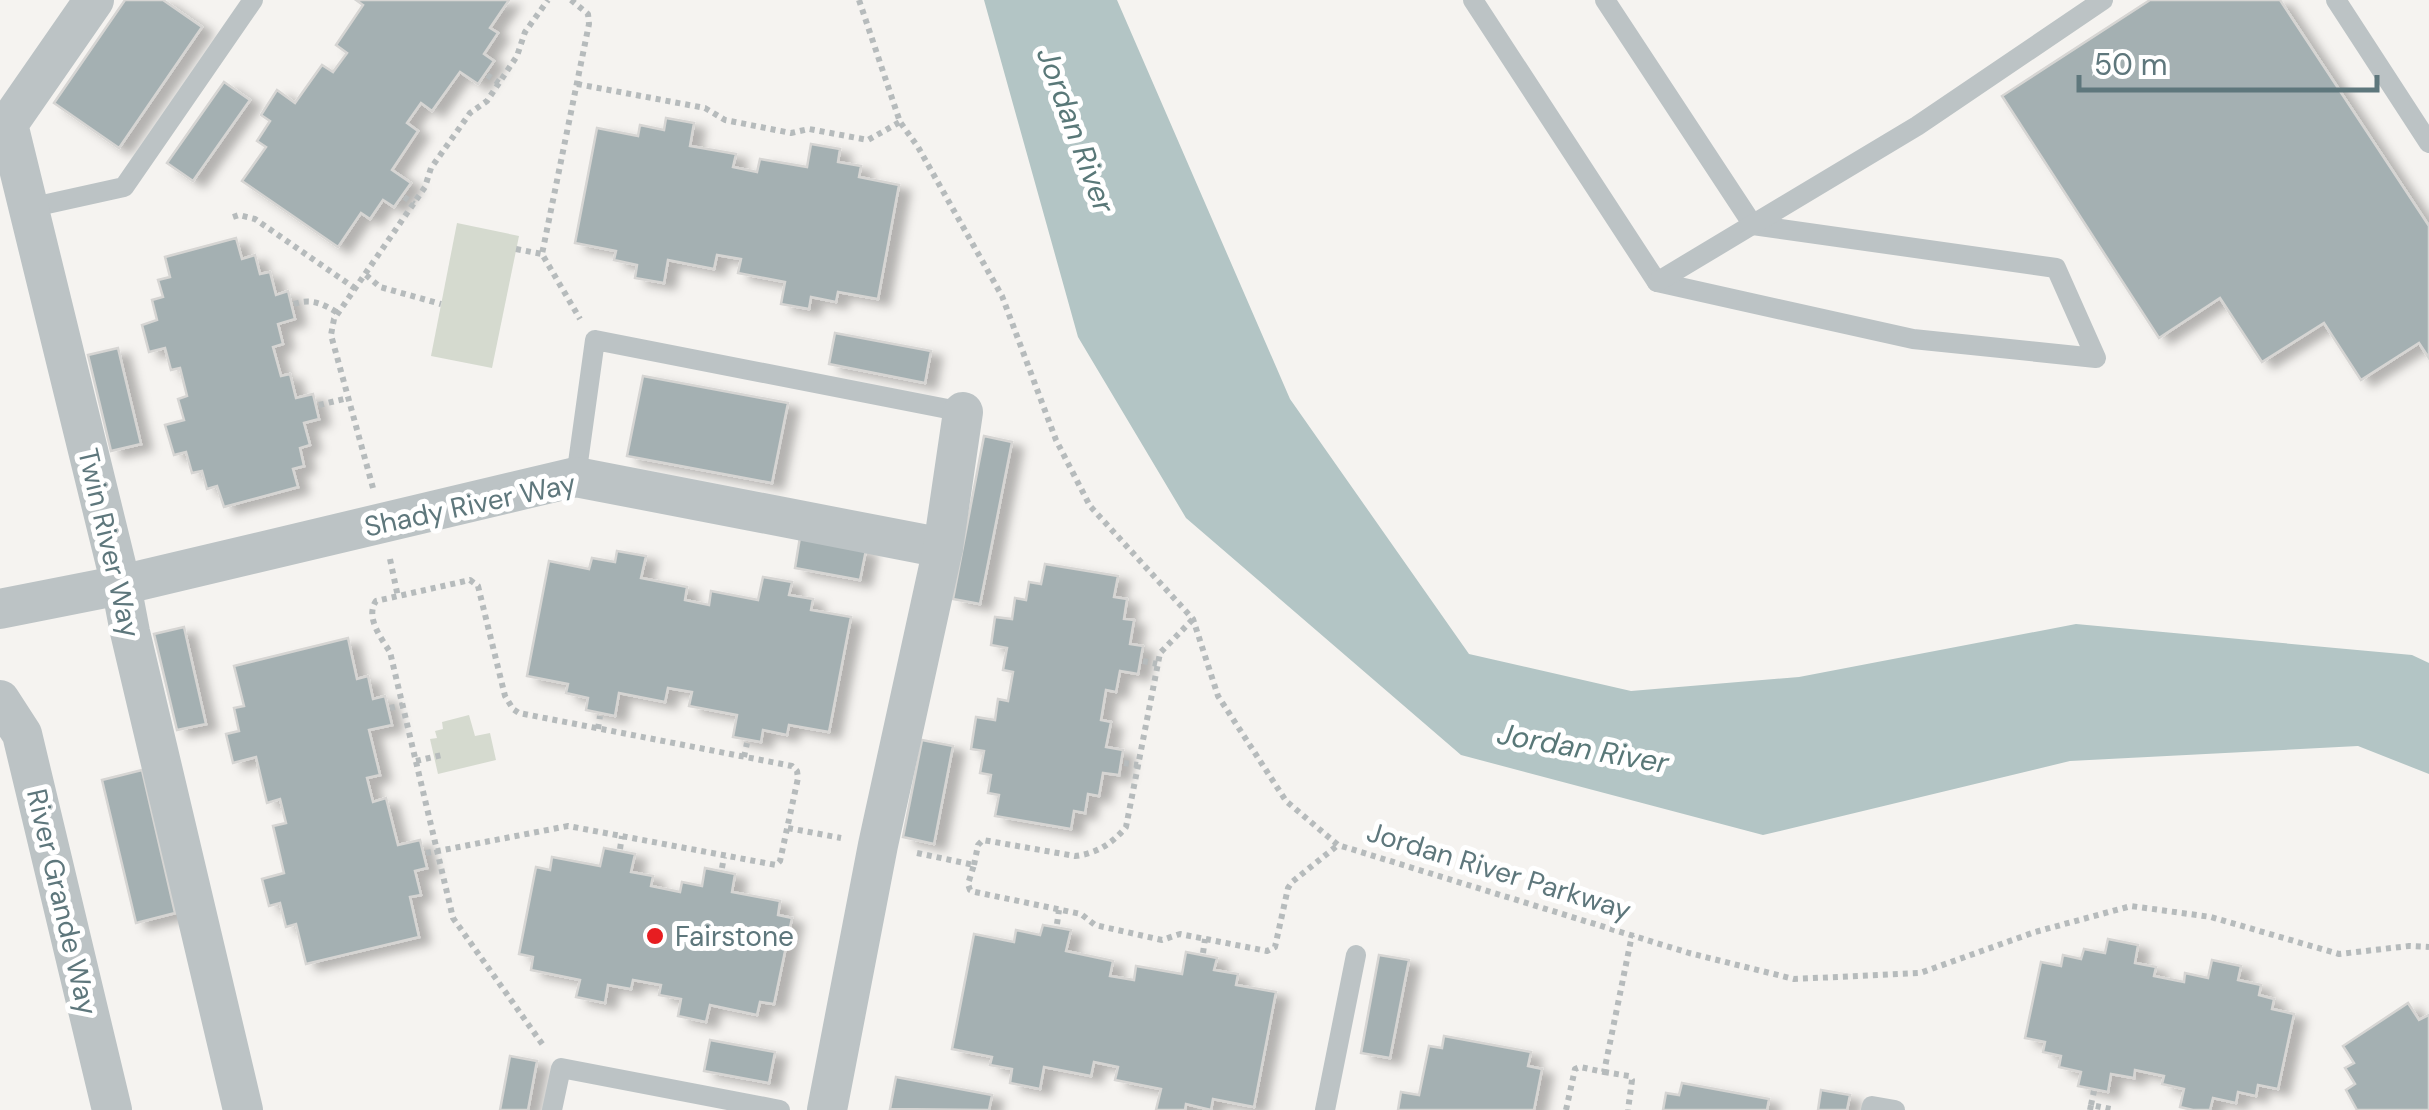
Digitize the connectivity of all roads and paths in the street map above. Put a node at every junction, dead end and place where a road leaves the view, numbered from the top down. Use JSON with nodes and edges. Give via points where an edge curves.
{"nodes":[{"id":1,"x":94,"y":0,"type":"edge"},
{"id":2,"x":253,"y":0,"type":"edge"},
{"id":3,"x":548,"y":0,"type":"edge"},
{"id":4,"x":571,"y":0,"type":"edge"},
{"id":5,"x":859,"y":0,"type":"edge"},
{"id":6,"x":1473,"y":0,"type":"edge"},
{"id":7,"x":1605,"y":0,"type":"edge"},
{"id":8,"x":2103,"y":0,"type":"edge"},
{"id":9,"x":2336,"y":0,"type":"edge"},
{"id":10,"x":487,"y":75,"type":"dead end"},
{"id":11,"x":499,"y":83,"type":"junction"},
{"id":12,"x":577,"y":84,"type":"junction"},
{"id":13,"x":900,"y":122,"type":"junction"},
{"id":14,"x":2429,"y":143,"type":"edge"},
{"id":15,"x":404,"y":197,"type":"dead end"},
{"id":16,"x":414,"y":204,"type":"junction"},
{"id":17,"x":28,"y":208,"type":"junction"},
{"id":18,"x":233,"y":216,"type":"dead end"},
{"id":19,"x":1753,"y":226,"type":"junction"},
{"id":20,"x":516,"y":249,"type":"dead end"},
{"id":21,"x":542,"y":254,"type":"junction"},
{"id":22,"x":366,"y":275,"type":"junction"},
{"id":23,"x":1656,"y":282,"type":"junction"},
{"id":24,"x":356,"y":289,"type":"junction"},
{"id":25,"x":294,"y":304,"type":"dead end"},
{"id":26,"x":441,"y":304,"type":"dead end"},
{"id":27,"x":338,"y":313,"type":"junction"},
{"id":28,"x":595,"y":340,"type":"junction"},
{"id":29,"x":348,"y":398,"type":"junction"},
{"id":30,"x":318,"y":405,"type":"dead end"},
{"id":31,"x":963,"y":412,"type":"joint"},
{"id":32,"x":576,"y":476,"type":"junction"},
{"id":33,"x":383,"y":523,"type":"junction"},
{"id":34,"x":943,"y":548,"type":"junction"},
{"id":35,"x":122,"y":585,"type":"junction"},
{"id":36,"x":398,"y":596,"type":"junction"},
{"id":37,"x":0,"y":609,"type":"edge"},
{"id":38,"x":1192,"y":620,"type":"junction"},
{"id":39,"x":1143,"y":661,"type":"dead end"},
{"id":40,"x":1157,"y":664,"type":"junction"},
{"id":41,"x":0,"y":700,"type":"edge"},
{"id":42,"x":403,"y":705,"type":"junction"},
{"id":43,"x":390,"y":708,"type":"dead end"},
{"id":44,"x":600,"y":716,"type":"dead end"},
{"id":45,"x":598,"y":729,"type":"junction"},
{"id":46,"x":747,"y":743,"type":"dead end"},
{"id":47,"x":442,"y":755,"type":"dead end"},
{"id":48,"x":744,"y":757,"type":"junction"},
{"id":49,"x":416,"y":762,"type":"junction"},
{"id":50,"x":1124,"y":762,"type":"dead end"},
{"id":51,"x":1138,"y":764,"type":"junction"},
{"id":52,"x":788,"y":828,"type":"junction"},
{"id":53,"x":622,"y":836,"type":"junction"},
{"id":54,"x":1338,"y":844,"type":"junction"},
{"id":55,"x":878,"y":846,"type":"junction"},
{"id":56,"x":620,"y":849,"type":"dead end"},
{"id":57,"x":438,"y":851,"type":"junction"},
{"id":58,"x":426,"y":853,"type":"dead end"},
{"id":59,"x":724,"y":856,"type":"junction"},
{"id":60,"x":974,"y":865,"type":"junction"},
{"id":61,"x":722,"y":868,"type":"dead end"},
{"id":62,"x":1059,"y":910,"type":"junction"},
{"id":63,"x":1057,"y":924,"type":"dead end"},
{"id":64,"x":1632,"y":936,"type":"junction"},
{"id":65,"x":1205,"y":939,"type":"junction"},
{"id":66,"x":2429,"y":947,"type":"edge"},
{"id":67,"x":1203,"y":953,"type":"dead end"},
{"id":68,"x":1356,"y":955,"type":"dead end"},
{"id":69,"x":561,"y":1068,"type":"junction"},
{"id":70,"x":1604,"y":1072,"type":"junction"},
{"id":71,"x":2094,"y":1092,"type":"dead end"},
{"id":72,"x":2091,"y":1107,"type":"edge"},
{"id":73,"x":112,"y":1110,"type":"edge"},
{"id":74,"x":243,"y":1110,"type":"edge"},
{"id":75,"x":552,"y":1110,"type":"edge"},
{"id":76,"x":780,"y":1110,"type":"edge"},
{"id":77,"x":827,"y":1110,"type":"edge"},
{"id":78,"x":1325,"y":1110,"type":"edge"},
{"id":79,"x":1566,"y":1110,"type":"edge"},
{"id":80,"x":1628,"y":1110,"type":"edge"},
{"id":81,"x":1871,"y":1110,"type":"edge"},
{"id":82,"x":1895,"y":1110,"type":"edge"},
{"id":83,"x":2115,"y":1110,"type":"edge"}],
"edges":[{"from":1,"to":17,"type":"street","name":"Twin River Way","via":[[8,124]]},
{"from":2,"to":17,"type":"lane","via":[[124,187]]},
{"from":3,"to":11,"type":"path"},
{"from":4,"to":12,"type":"path","via":[[588,14]]},
{"from":5,"to":13,"type":"path","name":"Jordan River Parkway"},
{"from":6,"to":23,"type":"lane"},
{"from":7,"to":19,"type":"lane"},
{"from":8,"to":19,"type":"lane"},
{"from":9,"to":14,"type":"lane"},
{"from":10,"to":11,"type":"path"},
{"from":11,"to":16,"type":"path","via":[[430,168]]},
{"from":12,"to":13,"type":"path","via":[[704,108],[724,120],[790,133],[809,129],[868,140]]},
{"from":12,"to":21,"type":"path"},
{"from":13,"to":38,"type":"path","name":"Jordan River Parkway","via":[[1002,296],[1056,440],[1090,506]]},
{"from":15,"to":16,"type":"path"},
{"from":16,"to":22,"type":"path"},
{"from":17,"to":35,"type":"street","name":"Twin River Way"},
{"from":18,"to":24,"type":"path","via":[[255,219]]},
{"from":19,"to":23,"type":"lane"},
{"from":19,"to":23,"type":"lane","via":[[2056,268],[2096,358],[1914,338]]},
{"from":20,"to":21,"type":"path"},
{"from":21,"to":28,"type":"path"},
{"from":22,"to":24,"type":"path"},
{"from":22,"to":26,"type":"path","via":[[380,288]]},
{"from":24,"to":27,"type":"path"},
{"from":25,"to":27,"type":"path","via":[[320,302]]},
{"from":27,"to":29,"type":"path","via":[[331,326]]},
{"from":28,"to":31,"type":"lane"},
{"from":28,"to":32,"type":"lane"},
{"from":29,"to":30,"type":"path"},
{"from":29,"to":33,"type":"path"},
{"from":31,"to":34,"type":"street"},
{"from":32,"to":33,"type":"street","name":"Shady River Way"},
{"from":32,"to":34,"type":"street","name":"Shady River Way"},
{"from":33,"to":35,"type":"street","name":"Shady River Way"},
{"from":33,"to":36,"type":"path"},
{"from":34,"to":55,"type":"street"},
{"from":35,"to":37,"type":"street","name":"Shady River Way"},
{"from":35,"to":74,"type":"street","name":"Twin River Way"},
{"from":36,"to":42,"type":"path","via":[[376,602],[372,610]]},
{"from":36,"to":45,"type":"path","via":[[475,582],[513,709]]},
{"from":38,"to":40,"type":"path"},
{"from":38,"to":54,"type":"path","name":"Jordan River Parkway","via":[[1218,696],[1286,802]]},
{"from":39,"to":40,"type":"path"},
{"from":40,"to":51,"type":"path"},
{"from":41,"to":73,"type":"street","name":"River Grande Way","via":[[22,734]]},
{"from":42,"to":43,"type":"path"},
{"from":42,"to":49,"type":"path"},
{"from":44,"to":45,"type":"path"},
{"from":45,"to":48,"type":"path"},
{"from":46,"to":48,"type":"path"},
{"from":47,"to":49,"type":"path"},
{"from":48,"to":52,"type":"path","via":[[796,771]]},
{"from":49,"to":57,"type":"path"},
{"from":50,"to":51,"type":"path"},
{"from":51,"to":60,"type":"path","via":[[1126,826],[1102,848],[1075,856],[983,840]]},
{"from":52,"to":55,"type":"path"},
{"from":52,"to":59,"type":"path","via":[[776,865]]},
{"from":53,"to":56,"type":"path"},
{"from":53,"to":57,"type":"path","via":[[568,826]]},
{"from":53,"to":59,"type":"path"},
{"from":54,"to":64,"type":"path","name":"Jordan River Parkway"},
{"from":54,"to":65,"type":"path","via":[[1288,888],[1273,950]]},
{"from":55,"to":60,"type":"path"},
{"from":55,"to":77,"type":"street"},
{"from":57,"to":58,"type":"path"},
{"from":57,"to":69,"type":"path","via":[[453,918]]},
{"from":59,"to":61,"type":"path"},
{"from":60,"to":62,"type":"path","via":[[970,890]]},
{"from":62,"to":63,"type":"path"},
{"from":62,"to":65,"type":"path","via":[[1162,940],[1180,934]]},
{"from":64,"to":66,"type":"path","name":"Jordan River Parkway","via":[[1794,979],[1920,972],[2131,906],[2212,916],[2339,954]]},
{"from":64,"to":70,"type":"path"},
{"from":65,"to":67,"type":"path"},
{"from":68,"to":78,"type":"lane"},
{"from":69,"to":75,"type":"lane"},
{"from":69,"to":76,"type":"lane"},
{"from":70,"to":79,"type":"path","via":[[1575,1069]]},
{"from":70,"to":80,"type":"path","via":[[1632,1080]]},
{"from":71,"to":72,"type":"path"},
{"from":72,"to":83,"type":"path"},
{"from":81,"to":82,"type":"lane"}]}
